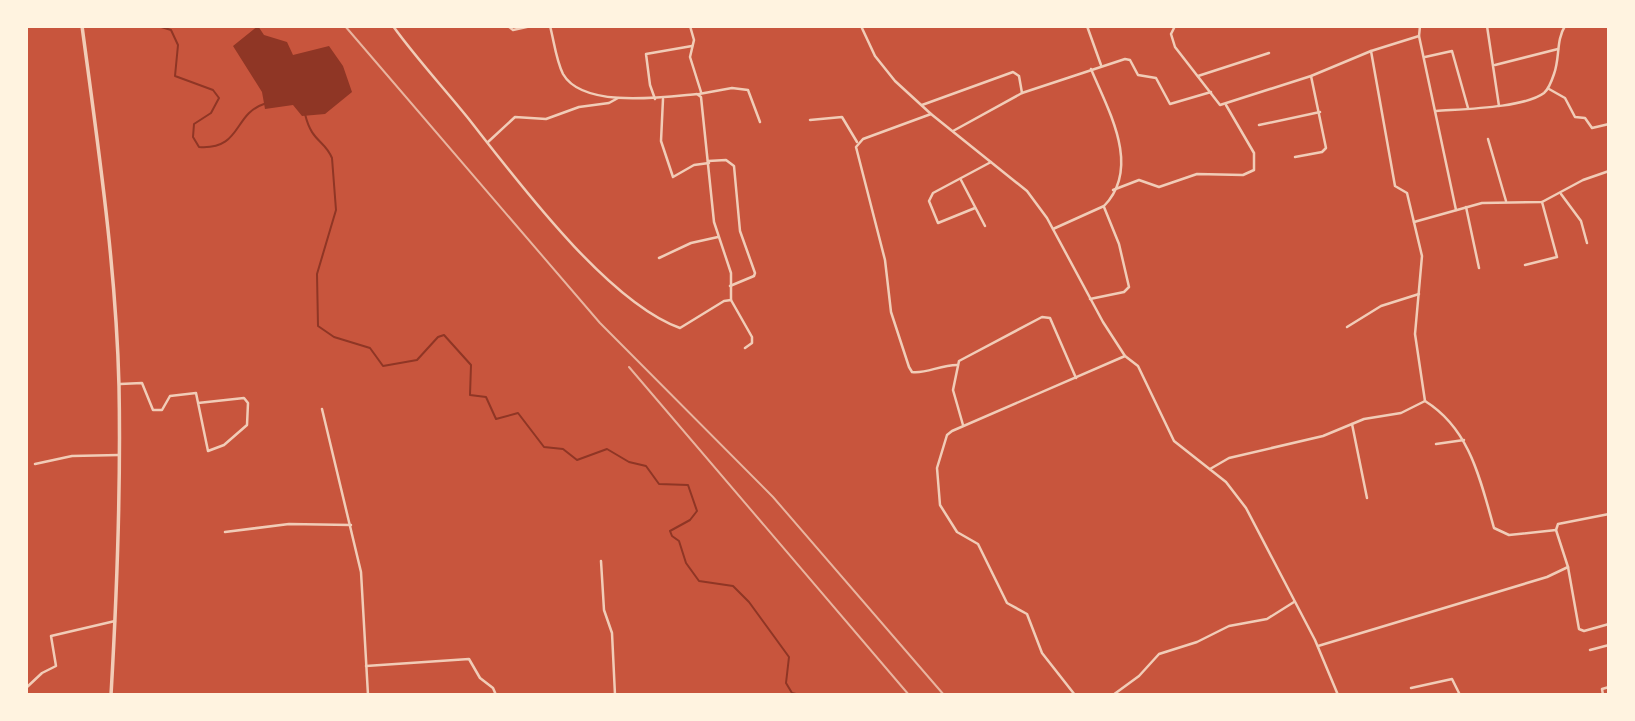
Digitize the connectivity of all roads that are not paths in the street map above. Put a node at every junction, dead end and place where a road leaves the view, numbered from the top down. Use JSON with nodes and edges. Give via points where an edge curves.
{"nodes":[{"id":1,"x":82,"y":26,"type":"edge"},
{"id":2,"x":393,"y":26,"type":"edge"},
{"id":3,"x":508,"y":26,"type":"edge"},
{"id":4,"x":531,"y":26,"type":"edge"},
{"id":5,"x":550,"y":26,"type":"edge"},
{"id":6,"x":690,"y":26,"type":"edge"},
{"id":7,"x":861,"y":26,"type":"edge"},
{"id":8,"x":1087,"y":26,"type":"edge"},
{"id":9,"x":1175,"y":26,"type":"edge"},
{"id":10,"x":1420,"y":26,"type":"edge"},
{"id":11,"x":1487,"y":26,"type":"edge"},
{"id":12,"x":1565,"y":26,"type":"edge"},
{"id":13,"x":1419,"y":36,"type":"junction"},
{"id":14,"x":692,"y":46,"type":"junction"},
{"id":15,"x":1558,"y":49,"type":"junction"},
{"id":16,"x":1371,"y":51,"type":"junction"},
{"id":17,"x":1269,"y":53,"type":"dead end"},
{"id":18,"x":1425,"y":57,"type":"junction"},
{"id":19,"x":1101,"y":65,"type":"junction"},
{"id":20,"x":1495,"y":65,"type":"junction"},
{"id":21,"x":1091,"y":69,"type":"junction"},
{"id":22,"x":1198,"y":76,"type":"junction"},
{"id":23,"x":1311,"y":76,"type":"junction"},
{"id":24,"x":1547,"y":89,"type":"junction"},
{"id":25,"x":1211,"y":92,"type":"junction"},
{"id":26,"x":699,"y":93,"type":"junction"},
{"id":27,"x":1022,"y":93,"type":"junction"},
{"id":28,"x":618,"y":98,"type":"junction"},
{"id":29,"x":655,"y":99,"type":"junction"},
{"id":30,"x":663,"y":99,"type":"junction"},
{"id":31,"x":922,"y":105,"type":"junction"},
{"id":32,"x":1226,"y":105,"type":"junction"},
{"id":33,"x":1499,"y":106,"type":"junction"},
{"id":34,"x":1468,"y":108,"type":"junction"},
{"id":35,"x":1436,"y":111,"type":"junction"},
{"id":36,"x":1320,"y":112,"type":"junction"},
{"id":37,"x":931,"y":114,"type":"junction"},
{"id":38,"x":810,"y":120,"type":"dead end"},
{"id":39,"x":760,"y":122,"type":"dead end"},
{"id":40,"x":1609,"y":124,"type":"edge"},
{"id":41,"x":1259,"y":125,"type":"dead end"},
{"id":42,"x":953,"y":131,"type":"junction"},
{"id":43,"x":1488,"y":139,"type":"dead end"},
{"id":44,"x":487,"y":142,"type":"junction"},
{"id":45,"x":857,"y":142,"type":"junction"},
{"id":46,"x":1295,"y":157,"type":"dead end"},
{"id":47,"x":708,"y":162,"type":"junction"},
{"id":48,"x":992,"y":162,"type":"junction"},
{"id":49,"x":1609,"y":171,"type":"edge"},
{"id":50,"x":960,"y":179,"type":"junction"},
{"id":51,"x":1113,"y":190,"type":"junction"},
{"id":52,"x":1561,"y":194,"type":"junction"},
{"id":53,"x":1506,"y":201,"type":"junction"},
{"id":54,"x":1542,"y":202,"type":"junction"},
{"id":55,"x":1104,"y":206,"type":"junction"},
{"id":56,"x":1466,"y":207,"type":"junction"},
{"id":57,"x":975,"y":208,"type":"junction"},
{"id":58,"x":1457,"y":210,"type":"junction"},
{"id":59,"x":1414,"y":222,"type":"junction"},
{"id":60,"x":985,"y":226,"type":"dead end"},
{"id":61,"x":1053,"y":229,"type":"junction"},
{"id":62,"x":718,"y":237,"type":"junction"},
{"id":63,"x":1587,"y":243,"type":"dead end"},
{"id":64,"x":659,"y":258,"type":"dead end"},
{"id":65,"x":1525,"y":265,"type":"dead end"},
{"id":66,"x":1479,"y":268,"type":"dead end"},
{"id":67,"x":730,"y":286,"type":"junction"},
{"id":68,"x":1419,"y":293,"type":"junction"},
{"id":69,"x":1090,"y":299,"type":"junction"},
{"id":70,"x":731,"y":300,"type":"junction"},
{"id":71,"x":1347,"y":327,"type":"dead end"},
{"id":72,"x":744,"y":348,"type":"dead end"},
{"id":73,"x":1125,"y":356,"type":"junction"},
{"id":74,"x":957,"y":365,"type":"junction"},
{"id":75,"x":1076,"y":378,"type":"junction"},
{"id":76,"x":119,"y":384,"type":"junction"},
{"id":77,"x":1425,"y":401,"type":"junction"},
{"id":78,"x":198,"y":403,"type":"junction"},
{"id":79,"x":322,"y":409,"type":"dead end"},
{"id":80,"x":1352,"y":424,"type":"junction"},
{"id":81,"x":963,"y":425,"type":"junction"},
{"id":82,"x":1464,"y":440,"type":"junction"},
{"id":83,"x":1436,"y":444,"type":"dead end"},
{"id":84,"x":119,"y":456,"type":"junction"},
{"id":85,"x":35,"y":464,"type":"dead end"},
{"id":86,"x":1210,"y":469,"type":"junction"},
{"id":87,"x":1367,"y":498,"type":"dead end"},
{"id":88,"x":1609,"y":514,"type":"edge"},
{"id":89,"x":351,"y":525,"type":"junction"},
{"id":90,"x":1556,"y":530,"type":"junction"},
{"id":91,"x":225,"y":532,"type":"dead end"},
{"id":92,"x":601,"y":561,"type":"dead end"},
{"id":93,"x":1568,"y":567,"type":"junction"},
{"id":94,"x":1294,"y":602,"type":"junction"},
{"id":95,"x":115,"y":621,"type":"junction"},
{"id":96,"x":1609,"y":624,"type":"edge"},
{"id":97,"x":1609,"y":645,"type":"edge"},
{"id":98,"x":1318,"y":646,"type":"junction"},
{"id":99,"x":1590,"y":650,"type":"dead end"},
{"id":100,"x":366,"y":666,"type":"junction"},
{"id":101,"x":1609,"y":687,"type":"edge"},
{"id":102,"x":26,"y":688,"type":"edge"},
{"id":103,"x":1411,"y":688,"type":"dead end"},
{"id":104,"x":111,"y":695,"type":"edge"},
{"id":105,"x":368,"y":695,"type":"edge"},
{"id":106,"x":496,"y":695,"type":"edge"},
{"id":107,"x":615,"y":695,"type":"edge"},
{"id":108,"x":1075,"y":695,"type":"edge"},
{"id":109,"x":1113,"y":695,"type":"edge"},
{"id":110,"x":1338,"y":695,"type":"edge"},
{"id":111,"x":1460,"y":695,"type":"edge"},
{"id":112,"x":1603,"y":695,"type":"edge"}],
"edges":[{"from":1,"to":76,"type":"street","via":[[106,215]]},
{"from":2,"to":44,"type":"street"},
{"from":3,"to":4,"type":"street","via":[[513,30]]},
{"from":5,"to":28,"type":"street","via":[[563,73],[571,83]]},
{"from":6,"to":14,"type":"street"},
{"from":7,"to":31,"type":"street","via":[[875,56]]},
{"from":8,"to":19,"type":"street"},
{"from":9,"to":22,"type":"street","via":[[1172,40]]},
{"from":10,"to":13,"type":"street"},
{"from":11,"to":20,"type":"street"},
{"from":12,"to":15,"type":"street"},
{"from":13,"to":16,"type":"street"},
{"from":13,"to":18,"type":"street"},
{"from":14,"to":26,"type":"street","via":[[690,57]]},
{"from":14,"to":29,"type":"street","via":[[646,54]]},
{"from":15,"to":20,"type":"street"},
{"from":15,"to":24,"type":"street"},
{"from":16,"to":23,"type":"street"},
{"from":16,"to":59,"type":"street","via":[[1395,186],[1407,193]]},
{"from":17,"to":22,"type":"street"},
{"from":18,"to":34,"type":"street","via":[[1452,51]]},
{"from":18,"to":35,"type":"street"},
{"from":19,"to":21,"type":"street"},
{"from":19,"to":25,"type":"street","via":[[1130,60],[1139,75],[1156,78],[1170,104]]},
{"from":20,"to":33,"type":"street"},
{"from":21,"to":27,"type":"street"},
{"from":21,"to":51,"type":"street","via":[[1121,146],[1123,162]]},
{"from":22,"to":25,"type":"street"},
{"from":23,"to":32,"type":"street"},
{"from":23,"to":36,"type":"street"},
{"from":24,"to":33,"type":"street"},
{"from":24,"to":40,"type":"street","via":[[1563,96],[1575,117],[1585,118],[1592,128]]},
{"from":25,"to":32,"type":"street","via":[[1217,103]]},
{"from":26,"to":30,"type":"street"},
{"from":26,"to":39,"type":"street","via":[[748,90]]},
{"from":26,"to":47,"type":"street"},
{"from":27,"to":31,"type":"street","via":[[1019,76],[1013,72]]},
{"from":27,"to":42,"type":"street"},
{"from":28,"to":29,"type":"street"},
{"from":28,"to":44,"type":"street","via":[[546,119],[514,117]]},
{"from":29,"to":30,"type":"street"},
{"from":30,"to":47,"type":"street","via":[[661,141],[673,177]]},
{"from":31,"to":37,"type":"street"},
{"from":32,"to":51,"type":"street","via":[[1254,153],[1254,170],[1243,175],[1197,174],[1159,187],[1139,180]]},
{"from":33,"to":34,"type":"street"},
{"from":34,"to":35,"type":"street"},
{"from":35,"to":58,"type":"street"},
{"from":36,"to":41,"type":"street"},
{"from":36,"to":46,"type":"street","via":[[1325,150]]},
{"from":37,"to":42,"type":"street"},
{"from":37,"to":45,"type":"street"},
{"from":38,"to":45,"type":"street","via":[[842,117]]},
{"from":42,"to":48,"type":"street"},
{"from":43,"to":53,"type":"street"},
{"from":44,"to":70,"type":"street","via":[[597,271],[643,307],[680,328]]},
{"from":45,"to":74,"type":"street","via":[[885,260],[891,312],[909,368],[920,373],[938,365]]},
{"from":47,"to":62,"type":"street"},
{"from":47,"to":67,"type":"street","via":[[726,160],[734,166],[740,231],[755,273]]},
{"from":48,"to":50,"type":"street"},
{"from":48,"to":61,"type":"street","via":[[1027,191]]},
{"from":49,"to":52,"type":"street"},
{"from":50,"to":57,"type":"street"},
{"from":50,"to":57,"type":"street","via":[[930,195],[934,221],[942,223]]},
{"from":51,"to":55,"type":"street"},
{"from":52,"to":54,"type":"street"},
{"from":52,"to":63,"type":"street","via":[[1581,221]]},
{"from":53,"to":54,"type":"street"},
{"from":53,"to":56,"type":"street"},
{"from":54,"to":65,"type":"street","via":[[1557,257]]},
{"from":55,"to":61,"type":"street"},
{"from":55,"to":69,"type":"street","via":[[1129,287]]},
{"from":56,"to":58,"type":"street"},
{"from":56,"to":66,"type":"street"},
{"from":57,"to":60,"type":"street"},
{"from":58,"to":59,"type":"street"},
{"from":59,"to":68,"type":"street","via":[[1422,256]]},
{"from":61,"to":69,"type":"street"},
{"from":62,"to":64,"type":"street"},
{"from":62,"to":67,"type":"street","via":[[731,273]]},
{"from":67,"to":70,"type":"street"},
{"from":68,"to":71,"type":"street","via":[[1381,306]]},
{"from":68,"to":77,"type":"street","via":[[1415,334]]},
{"from":69,"to":73,"type":"street"},
{"from":70,"to":72,"type":"street","via":[[752,337],[752,343]]},
{"from":73,"to":75,"type":"street"},
{"from":73,"to":86,"type":"street","via":[[1138,366],[1174,441]]},
{"from":74,"to":75,"type":"street","via":[[1046,316]]},
{"from":74,"to":81,"type":"street","via":[[953,390]]},
{"from":75,"to":81,"type":"street"},
{"from":76,"to":78,"type":"street","via":[[142,383],[153,410],[162,410],[170,396],[181,394],[196,393]]},
{"from":76,"to":84,"type":"street"},
{"from":77,"to":80,"type":"street"},
{"from":77,"to":82,"type":"street","via":[[1446,414]]},
{"from":78,"to":78,"type":"street","via":[[244,398],[247,425],[224,445],[208,451]]},
{"from":79,"to":89,"type":"street"},
{"from":80,"to":86,"type":"street","via":[[1323,436],[1229,458]]},
{"from":80,"to":87,"type":"street"},
{"from":81,"to":108,"type":"street","via":[[947,435],[937,468],[940,505],[957,532],[978,544],[1007,603],[1031,620],[1042,653]]},
{"from":82,"to":83,"type":"street"},
{"from":82,"to":90,"type":"street","via":[[1494,528],[1509,535]]},
{"from":84,"to":85,"type":"street","via":[[79,455]]},
{"from":84,"to":95,"type":"street"},
{"from":86,"to":94,"type":"street","via":[[1246,508]]},
{"from":88,"to":90,"type":"street","via":[[1558,524]]},
{"from":89,"to":91,"type":"street","via":[[298,523]]},
{"from":89,"to":100,"type":"street","via":[[361,572]]},
{"from":90,"to":93,"type":"street"},
{"from":92,"to":107,"type":"street"},
{"from":93,"to":96,"type":"street","via":[[1579,629]]},
{"from":93,"to":98,"type":"street","via":[[1546,578]]},
{"from":94,"to":98,"type":"street"},
{"from":94,"to":109,"type":"street","via":[[1267,619],[1229,625],[1159,654],[1139,677]]},
{"from":95,"to":102,"type":"street","via":[[51,636],[56,666]]},
{"from":95,"to":104,"type":"street"},
{"from":97,"to":99,"type":"street"},
{"from":98,"to":110,"type":"street"},
{"from":100,"to":105,"type":"street"},
{"from":100,"to":106,"type":"street","via":[[469,659]]},
{"from":101,"to":112,"type":"street","via":[[1602,690]]},
{"from":103,"to":111,"type":"street","via":[[1452,679]]}]}
